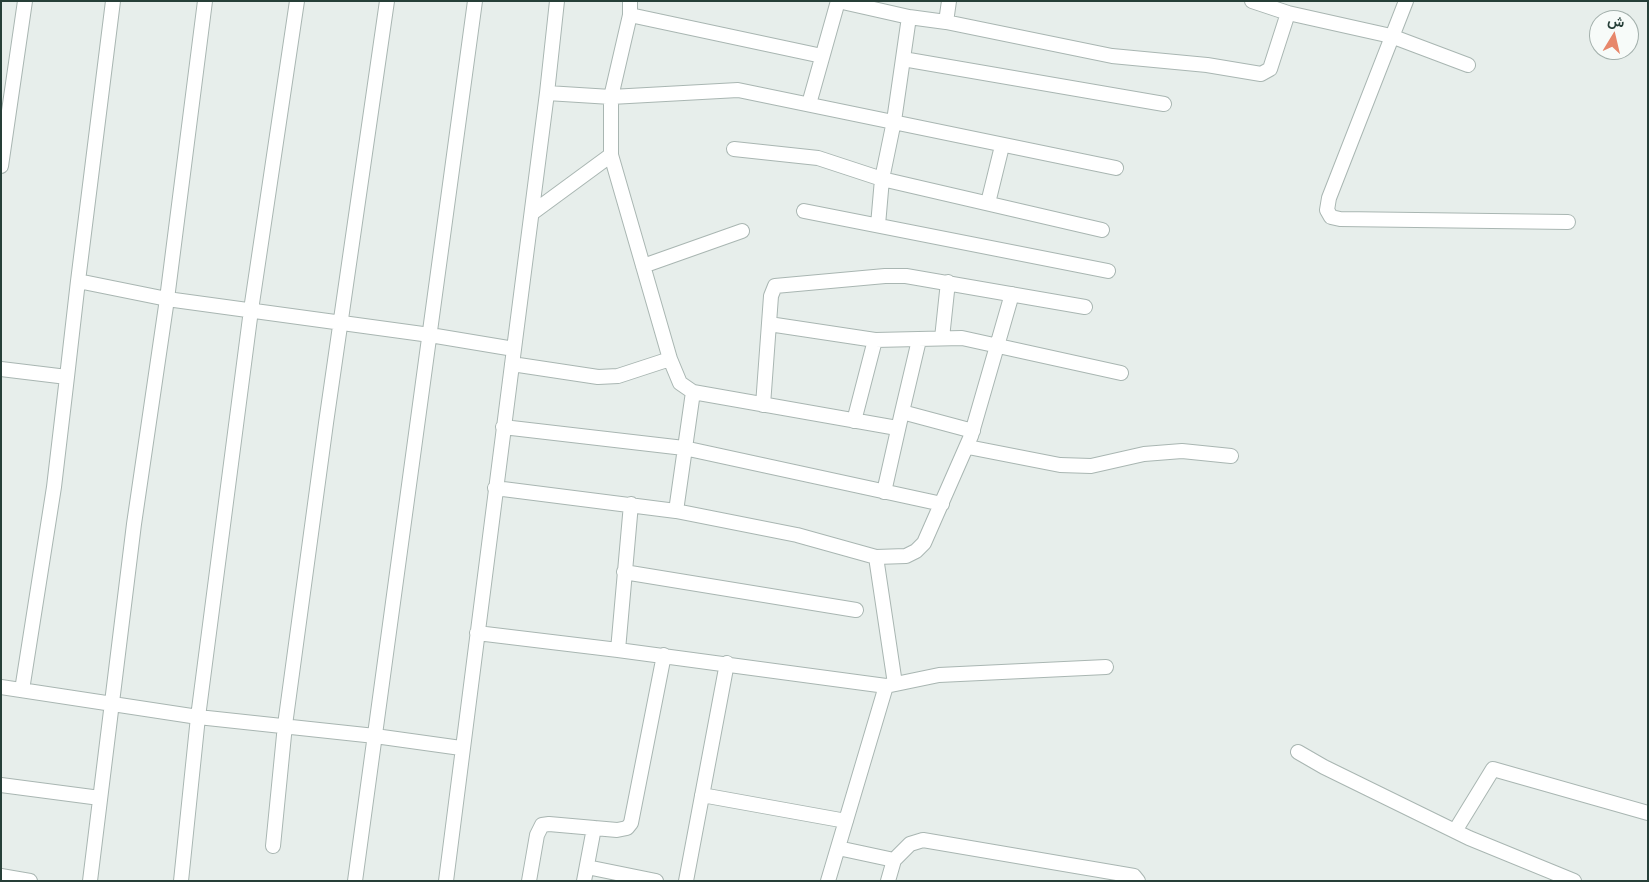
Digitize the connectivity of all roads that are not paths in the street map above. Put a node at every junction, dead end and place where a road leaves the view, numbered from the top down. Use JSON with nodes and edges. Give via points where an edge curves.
{"nodes":[{"id":1,"x":25,"y":1,"type":"edge"},
{"id":2,"x":114,"y":1,"type":"edge"},
{"id":3,"x":205,"y":1,"type":"edge"},
{"id":4,"x":297,"y":1,"type":"edge"},
{"id":5,"x":387,"y":1,"type":"edge"},
{"id":6,"x":475,"y":1,"type":"edge"},
{"id":7,"x":557,"y":1,"type":"edge"},
{"id":8,"x":838,"y":1,"type":"edge"},
{"id":9,"x":949,"y":1,"type":"edge"},
{"id":10,"x":1252,"y":1,"type":"edge"},
{"id":11,"x":1406,"y":1,"type":"edge"},
{"id":12,"x":630,"y":8,"type":"edge"},
{"id":13,"x":1288,"y":12,"type":"junction"},
{"id":14,"x":909,"y":17,"type":"junction"},
{"id":15,"x":946,"y":22,"type":"junction"},
{"id":16,"x":1391,"y":36,"type":"junction"},
{"id":17,"x":822,"y":56,"type":"junction"},
{"id":18,"x":903,"y":59,"type":"junction"},
{"id":19,"x":1468,"y":65,"type":"dead end"},
{"id":20,"x":547,"y":93,"type":"junction"},
{"id":21,"x":611,"y":97,"type":"junction"},
{"id":22,"x":809,"y":104,"type":"junction"},
{"id":23,"x":1164,"y":104,"type":"dead end"},
{"id":24,"x":894,"y":121,"type":"junction"},
{"id":25,"x":1002,"y":146,"type":"junction"},
{"id":26,"x":734,"y":149,"type":"dead end"},
{"id":27,"x":611,"y":155,"type":"junction"},
{"id":28,"x":1,"y":166,"type":"edge"},
{"id":29,"x":1116,"y":168,"type":"dead end"},
{"id":30,"x":882,"y":179,"type":"junction"},
{"id":31,"x":988,"y":203,"type":"junction"},
{"id":32,"x":804,"y":211,"type":"dead end"},
{"id":33,"x":532,"y":213,"type":"junction"},
{"id":34,"x":1568,"y":222,"type":"dead end"},
{"id":35,"x":878,"y":225,"type":"junction"},
{"id":36,"x":1102,"y":230,"type":"dead end"},
{"id":37,"x":742,"y":231,"type":"dead end"},
{"id":38,"x":643,"y":266,"type":"junction"},
{"id":39,"x":1108,"y":271,"type":"dead end"},
{"id":40,"x":78,"y":281,"type":"junction"},
{"id":41,"x":948,"y":282,"type":"junction"},
{"id":42,"x":1012,"y":294,"type":"junction"},
{"id":43,"x":167,"y":299,"type":"junction"},
{"id":44,"x":1085,"y":307,"type":"dead end"},
{"id":45,"x":251,"y":310,"type":"junction"},
{"id":46,"x":340,"y":324,"type":"junction"},
{"id":47,"x":769,"y":324,"type":"junction"},
{"id":48,"x":430,"y":335,"type":"junction"},
{"id":49,"x":942,"y":338,"type":"junction"},
{"id":50,"x":876,"y":340,"type":"junction"},
{"id":51,"x":919,"y":340,"type":"junction"},
{"id":52,"x":997,"y":347,"type":"junction"},
{"id":53,"x":514,"y":350,"type":"junction"},
{"id":54,"x":670,"y":359,"type":"junction"},
{"id":55,"x":512,"y":364,"type":"junction"},
{"id":56,"x":1,"y":369,"type":"edge"},
{"id":57,"x":1121,"y":372,"type":"dead end"},
{"id":58,"x":67,"y":377,"type":"junction"},
{"id":59,"x":693,"y":392,"type":"junction"},
{"id":60,"x":763,"y":405,"type":"junction"},
{"id":61,"x":902,"y":412,"type":"junction"},
{"id":62,"x":854,"y":421,"type":"junction"},
{"id":63,"x":504,"y":427,"type":"junction"},
{"id":64,"x":897,"y":428,"type":"junction"},
{"id":65,"x":973,"y":431,"type":"junction"},
{"id":66,"x":968,"y":447,"type":"junction"},
{"id":67,"x":684,"y":448,"type":"junction"},
{"id":68,"x":1231,"y":456,"type":"dead end"},
{"id":69,"x":495,"y":488,"type":"junction"},
{"id":70,"x":884,"y":492,"type":"junction"},
{"id":71,"x":631,"y":504,"type":"junction"},
{"id":72,"x":942,"y":504,"type":"junction"},
{"id":73,"x":676,"y":511,"type":"junction"},
{"id":74,"x":876,"y":557,"type":"junction"},
{"id":75,"x":624,"y":572,"type":"junction"},
{"id":76,"x":856,"y":610,"type":"dead end"},
{"id":77,"x":476,"y":633,"type":"junction"},
{"id":78,"x":618,"y":650,"type":"junction"},
{"id":79,"x":664,"y":655,"type":"junction"},
{"id":80,"x":727,"y":663,"type":"junction"},
{"id":81,"x":1106,"y":667,"type":"dead end"},
{"id":82,"x":890,"y":685,"type":"junction"},
{"id":83,"x":1,"y":688,"type":"edge"},
{"id":84,"x":22,"y":690,"type":"junction"},
{"id":85,"x":111,"y":704,"type":"junction"},
{"id":86,"x":198,"y":716,"type":"junction"},
{"id":87,"x":285,"y":725,"type":"junction"},
{"id":88,"x":375,"y":736,"type":"junction"},
{"id":89,"x":462,"y":748,"type":"junction"},
{"id":90,"x":1298,"y":752,"type":"dead end"},
{"id":91,"x":1,"y":785,"type":"edge"},
{"id":92,"x":702,"y":795,"type":"junction"},
{"id":93,"x":100,"y":798,"type":"junction"},
{"id":94,"x":1648,"y":813,"type":"edge"},
{"id":95,"x":846,"y":821,"type":"junction"},
{"id":96,"x":594,"y":828,"type":"junction"},
{"id":97,"x":1455,"y":831,"type":"junction"},
{"id":98,"x":273,"y":846,"type":"dead end"},
{"id":99,"x":838,"y":848,"type":"junction"},
{"id":100,"x":894,"y":860,"type":"junction"},
{"id":101,"x":587,"y":866,"type":"junction"},
{"id":102,"x":4,"y":878,"type":"edge"},
{"id":103,"x":30,"y":881,"type":"edge"},
{"id":104,"x":90,"y":881,"type":"edge"},
{"id":105,"x":182,"y":881,"type":"edge"},
{"id":106,"x":354,"y":881,"type":"edge"},
{"id":107,"x":446,"y":881,"type":"edge"},
{"id":108,"x":529,"y":881,"type":"edge"},
{"id":109,"x":584,"y":881,"type":"edge"},
{"id":110,"x":656,"y":881,"type":"edge"},
{"id":111,"x":686,"y":881,"type":"edge"},
{"id":112,"x":828,"y":881,"type":"edge"},
{"id":113,"x":888,"y":881,"type":"edge"},
{"id":114,"x":1138,"y":881,"type":"edge"},
{"id":115,"x":1574,"y":881,"type":"edge"}],
"edges":[{"from":1,"to":28,"type":"street"},
{"from":2,"to":40,"type":"street"},
{"from":3,"to":43,"type":"street"},
{"from":4,"to":45,"type":"street"},
{"from":5,"to":46,"type":"street"},
{"from":6,"to":48,"type":"street"},
{"from":7,"to":20,"type":"street"},
{"from":8,"to":14,"type":"street"},
{"from":8,"to":17,"type":"street"},
{"from":9,"to":15,"type":"street"},
{"from":10,"to":13,"type":"street"},
{"from":11,"to":16,"type":"street"},
{"from":12,"to":17,"type":"street"},
{"from":12,"to":21,"type":"street"},
{"from":13,"to":15,"type":"street","via":[[1270,69],[1261,74],[1112,56]]},
{"from":13,"to":16,"type":"street"},
{"from":14,"to":15,"type":"street"},
{"from":14,"to":18,"type":"street"},
{"from":16,"to":19,"type":"street"},
{"from":16,"to":34,"type":"street","via":[[1329,198],[1327,210],[1331,217]]},
{"from":17,"to":22,"type":"street"},
{"from":18,"to":23,"type":"street"},
{"from":18,"to":24,"type":"street"},
{"from":20,"to":21,"type":"street"},
{"from":20,"to":33,"type":"street"},
{"from":21,"to":22,"type":"street","via":[[738,90]]},
{"from":21,"to":27,"type":"street"},
{"from":22,"to":24,"type":"street"},
{"from":24,"to":25,"type":"street"},
{"from":24,"to":30,"type":"street"},
{"from":25,"to":29,"type":"street"},
{"from":25,"to":31,"type":"street"},
{"from":26,"to":30,"type":"street","via":[[818,158]]},
{"from":27,"to":33,"type":"street"},
{"from":27,"to":38,"type":"street"},
{"from":30,"to":31,"type":"street"},
{"from":30,"to":35,"type":"street"},
{"from":31,"to":36,"type":"street"},
{"from":32,"to":35,"type":"street"},
{"from":33,"to":53,"type":"street"},
{"from":35,"to":39,"type":"street"},
{"from":37,"to":38,"type":"street"},
{"from":38,"to":54,"type":"street"},
{"from":40,"to":43,"type":"street"},
{"from":40,"to":58,"type":"street"},
{"from":41,"to":42,"type":"street"},
{"from":41,"to":47,"type":"street","via":[[885,276],[782,285],[772,290]]},
{"from":41,"to":49,"type":"street"},
{"from":42,"to":44,"type":"street"},
{"from":42,"to":52,"type":"street"},
{"from":43,"to":45,"type":"street"},
{"from":43,"to":85,"type":"street"},
{"from":45,"to":46,"type":"street"},
{"from":45,"to":86,"type":"street"},
{"from":46,"to":48,"type":"street"},
{"from":46,"to":87,"type":"street"},
{"from":47,"to":50,"type":"street"},
{"from":47,"to":60,"type":"street"},
{"from":48,"to":53,"type":"street"},
{"from":48,"to":88,"type":"street"},
{"from":49,"to":51,"type":"street"},
{"from":49,"to":52,"type":"street","via":[[962,338]]},
{"from":50,"to":51,"type":"street"},
{"from":50,"to":62,"type":"street"},
{"from":51,"to":61,"type":"street"},
{"from":52,"to":57,"type":"street"},
{"from":52,"to":65,"type":"street"},
{"from":53,"to":55,"type":"street"},
{"from":54,"to":55,"type":"street","via":[[618,376],[598,377]]},
{"from":54,"to":59,"type":"street","via":[[680,383]]},
{"from":55,"to":63,"type":"street"},
{"from":56,"to":58,"type":"street"},
{"from":58,"to":84,"type":"street","via":[[54,486]]},
{"from":59,"to":60,"type":"street"},
{"from":59,"to":67,"type":"street"},
{"from":60,"to":62,"type":"street"},
{"from":61,"to":64,"type":"street"},
{"from":61,"to":65,"type":"street"},
{"from":62,"to":64,"type":"street"},
{"from":63,"to":67,"type":"street"},
{"from":63,"to":69,"type":"street"},
{"from":64,"to":70,"type":"street"},
{"from":65,"to":66,"type":"street"},
{"from":66,"to":68,"type":"street","via":[[1060,465],[1091,466],[1144,454],[1182,451]]},
{"from":66,"to":72,"type":"street"},
{"from":67,"to":70,"type":"street"},
{"from":67,"to":73,"type":"street"},
{"from":69,"to":71,"type":"street"},
{"from":69,"to":77,"type":"street"},
{"from":70,"to":72,"type":"street"},
{"from":71,"to":73,"type":"street"},
{"from":71,"to":75,"type":"street"},
{"from":72,"to":74,"type":"street","via":[[924,543],[916,551],[906,556]]},
{"from":73,"to":74,"type":"street","via":[[796,535]]},
{"from":74,"to":82,"type":"street"},
{"from":75,"to":76,"type":"street"},
{"from":75,"to":78,"type":"street"},
{"from":77,"to":78,"type":"street"},
{"from":77,"to":89,"type":"street"},
{"from":78,"to":79,"type":"street"},
{"from":79,"to":80,"type":"street"},
{"from":79,"to":96,"type":"street","via":[[631,823],[622,830]]},
{"from":80,"to":82,"type":"street"},
{"from":80,"to":92,"type":"street"},
{"from":81,"to":82,"type":"street","via":[[939,675]]},
{"from":82,"to":95,"type":"street"},
{"from":83,"to":84,"type":"street"},
{"from":84,"to":85,"type":"street"},
{"from":85,"to":86,"type":"street"},
{"from":85,"to":93,"type":"street"},
{"from":86,"to":87,"type":"street"},
{"from":86,"to":105,"type":"street"},
{"from":87,"to":88,"type":"street"},
{"from":87,"to":98,"type":"street"},
{"from":88,"to":89,"type":"street"},
{"from":88,"to":106,"type":"street"},
{"from":89,"to":107,"type":"street"},
{"from":90,"to":97,"type":"street"},
{"from":91,"to":93,"type":"street"},
{"from":92,"to":95,"type":"street"},
{"from":92,"to":111,"type":"street"},
{"from":93,"to":104,"type":"street"},
{"from":94,"to":97,"type":"street","via":[[1493,769]]},
{"from":95,"to":99,"type":"street"},
{"from":96,"to":101,"type":"street"},
{"from":96,"to":108,"type":"street","via":[[542,825],[537,835]]},
{"from":97,"to":115,"type":"street"},
{"from":99,"to":100,"type":"street"},
{"from":99,"to":112,"type":"street"},
{"from":100,"to":113,"type":"street"},
{"from":100,"to":114,"type":"street","via":[[910,844],[923,840],[1134,876]]},
{"from":101,"to":109,"type":"street"},
{"from":101,"to":110,"type":"street"},
{"from":102,"to":103,"type":"street"}]}
